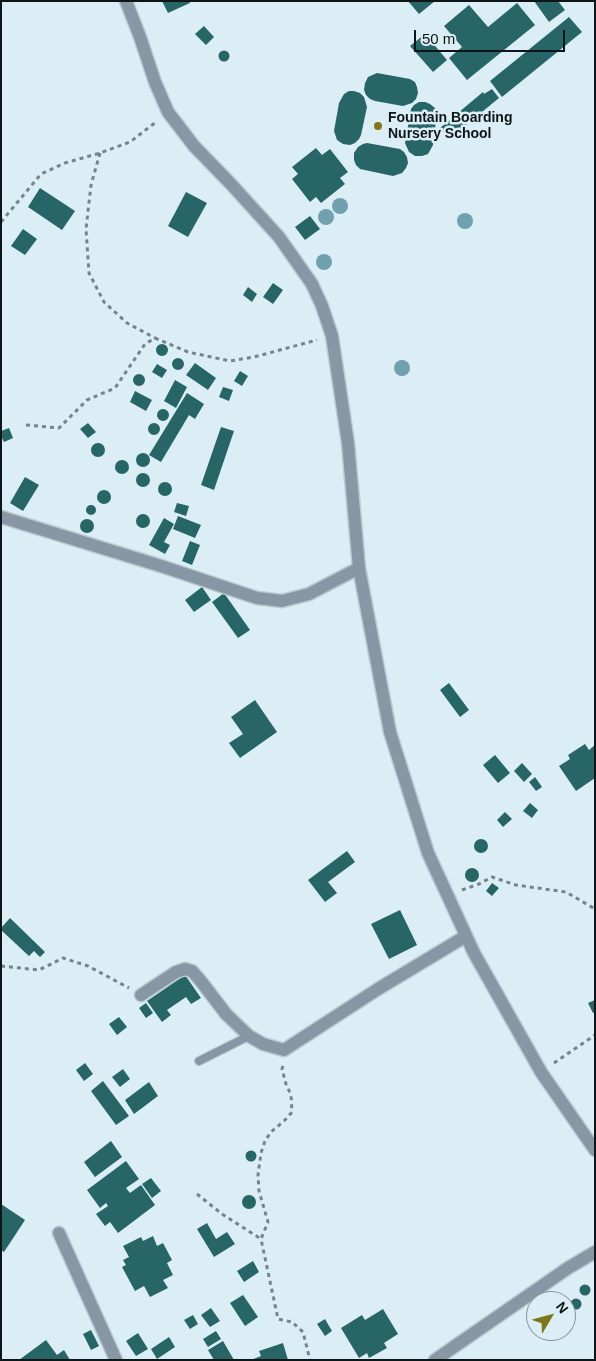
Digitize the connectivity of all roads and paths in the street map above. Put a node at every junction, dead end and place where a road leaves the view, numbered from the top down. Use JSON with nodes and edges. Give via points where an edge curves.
{"nodes":[{"id":1,"x":126,"y":1,"type":"edge"},
{"id":2,"x":168,"y":112,"type":"junction"},
{"id":3,"x":100,"y":153,"type":"junction"},
{"id":4,"x":1,"y":222,"type":"edge"},
{"id":5,"x":332,"y":336,"type":"junction"},
{"id":6,"x":155,"y":338,"type":"junction"},
{"id":7,"x":26,"y":425,"type":"dead end"},
{"id":8,"x":1,"y":517,"type":"edge"},
{"id":9,"x":358,"y":568,"type":"junction"},
{"id":10,"x":447,"y":895,"type":"junction"},
{"id":11,"x":595,"y":909,"type":"edge"},
{"id":12,"x":466,"y":936,"type":"junction"},
{"id":13,"x":1,"y":966,"type":"edge"},
{"id":14,"x":140,"y":995,"type":"joint"},
{"id":15,"x":595,"y":1035,"type":"edge"},
{"id":16,"x":249,"y":1036,"type":"junction"},
{"id":17,"x":284,"y":1050,"type":"junction"},
{"id":18,"x":199,"y":1061,"type":"dead end"},
{"id":19,"x":541,"y":1072,"type":"junction"},
{"id":20,"x":595,"y":1150,"type":"edge"},
{"id":21,"x":197,"y":1194,"type":"dead end"},
{"id":22,"x":59,"y":1233,"type":"dead end"},
{"id":23,"x":261,"y":1239,"type":"junction"},
{"id":24,"x":595,"y":1252,"type":"edge"},
{"id":25,"x":116,"y":1360,"type":"edge"},
{"id":26,"x":310,"y":1360,"type":"edge"},
{"id":27,"x":434,"y":1360,"type":"edge"}],
"edges":[{"from":1,"to":2,"type":"street"},
{"from":2,"to":3,"type":"path","via":[[130,142]]},
{"from":2,"to":5,"type":"street","via":[[194,146],[279,236],[312,284]]},
{"from":3,"to":4,"type":"path","via":[[41,174]]},
{"from":3,"to":6,"type":"path","via":[[91,185],[86,229],[89,273],[104,302],[127,323]]},
{"from":5,"to":6,"type":"path","via":[[230,362],[188,352]]},
{"from":5,"to":9,"type":"street","via":[[348,443]]},
{"from":6,"to":7,"type":"path","via":[[144,344],[115,388],[87,400],[59,428]]},
{"from":8,"to":9,"type":"street","via":[[257,598],[282,601],[309,594]]},
{"from":9,"to":10,"type":"street","via":[[390,732],[428,853]]},
{"from":10,"to":11,"type":"path","via":[[492,877],[516,885],[566,892]]},
{"from":10,"to":12,"type":"street"},
{"from":12,"to":17,"type":"street"},
{"from":12,"to":19,"type":"street"},
{"from":13,"to":14,"type":"path","via":[[39,970],[63,958],[88,966]]},
{"from":14,"to":16,"type":"street","via":[[176,972],[192,971],[226,1014]]},
{"from":15,"to":19,"type":"path"},
{"from":16,"to":17,"type":"street"},
{"from":16,"to":18,"type":"lane"},
{"from":17,"to":23,"type":"path","via":[[282,1069],[291,1095],[292,1112],[271,1132],[261,1153],[259,1191],[268,1222]]},
{"from":19,"to":20,"type":"street"},
{"from":21,"to":23,"type":"path"},
{"from":22,"to":25,"type":"street"},
{"from":23,"to":26,"type":"path","via":[[278,1319],[292,1322],[303,1332]]},
{"from":24,"to":27,"type":"street"}]}
